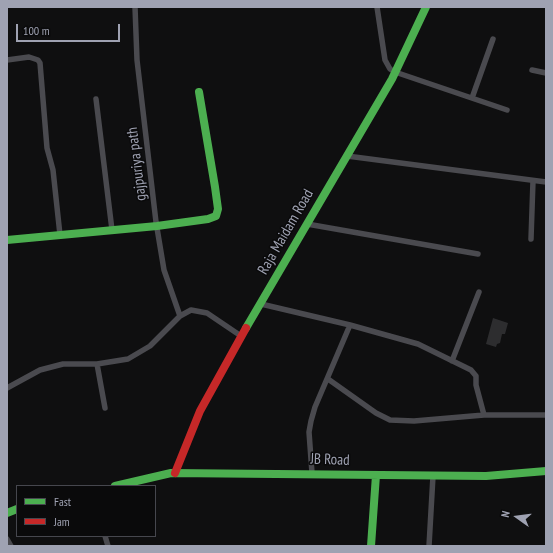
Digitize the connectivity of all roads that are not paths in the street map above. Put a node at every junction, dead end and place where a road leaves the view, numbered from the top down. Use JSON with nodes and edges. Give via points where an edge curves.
{"nodes":[{"id":1,"x":135,"y":7,"type":"edge"},
{"id":2,"x":378,"y":7,"type":"edge"},
{"id":3,"x":426,"y":7,"type":"edge"},
{"id":4,"x":493,"y":39,"type":"dead end"},
{"id":5,"x":7,"y":60,"type":"edge"},
{"id":6,"x":532,"y":70,"type":"dead end"},
{"id":7,"x":395,"y":72,"type":"junction"},
{"id":8,"x":546,"y":73,"type":"edge"},
{"id":9,"x":199,"y":92,"type":"dead end"},
{"id":10,"x":472,"y":98,"type":"junction"},
{"id":11,"x":96,"y":100,"type":"dead end"},
{"id":12,"x":507,"y":110,"type":"dead end"},
{"id":13,"x":347,"y":156,"type":"junction"},
{"id":14,"x":533,"y":181,"type":"junction"},
{"id":15,"x":546,"y":182,"type":"edge"},
{"id":16,"x":307,"y":224,"type":"junction"},
{"id":17,"x":157,"y":226,"type":"junction"},
{"id":18,"x":112,"y":230,"type":"junction"},
{"id":19,"x":60,"y":235,"type":"junction"},
{"id":20,"x":531,"y":239,"type":"dead end"},
{"id":21,"x":7,"y":240,"type":"edge"},
{"id":22,"x":478,"y":254,"type":"dead end"},
{"id":23,"x":479,"y":292,"type":"dead end"},
{"id":24,"x":261,"y":304,"type":"junction"},
{"id":25,"x":180,"y":316,"type":"junction"},
{"id":26,"x":350,"y":325,"type":"junction"},
{"id":27,"x":241,"y":336,"type":"junction"},
{"id":28,"x":452,"y":360,"type":"junction"},
{"id":29,"x":97,"y":364,"type":"junction"},
{"id":30,"x":328,"y":379,"type":"junction"},
{"id":31,"x":7,"y":388,"type":"edge"},
{"id":32,"x":105,"y":408,"type":"dead end"},
{"id":33,"x":484,"y":415,"type":"junction"},
{"id":34,"x":546,"y":415,"type":"edge"},
{"id":35,"x":546,"y":471,"type":"edge"},
{"id":36,"x":175,"y":473,"type":"junction"},
{"id":37,"x":312,"y":473,"type":"junction"},
{"id":38,"x":376,"y":475,"type":"junction"},
{"id":39,"x":433,"y":476,"type":"junction"},
{"id":40,"x":120,"y":485,"type":"edge"},
{"id":41,"x":7,"y":539,"type":"edge"},
{"id":42,"x":11,"y":546,"type":"edge"},
{"id":43,"x":372,"y":546,"type":"edge"},
{"id":44,"x":428,"y":546,"type":"edge"}],
"edges":[{"from":1,"to":17,"type":"street","name":"gajpuriya path","via":[[137,60]]},
{"from":2,"to":7,"type":"street","via":[[385,60]]},
{"from":3,"to":7,"type":"street","name":"Raja Maidam Road"},
{"from":4,"to":10,"type":"street"},
{"from":5,"to":19,"type":"street","via":[[29,57],[40,63],[47,148],[53,170]]},
{"from":6,"to":8,"type":"street"},
{"from":7,"to":10,"type":"street"},
{"from":7,"to":13,"type":"street","name":"Raja Maidam Road"},
{"from":9,"to":17,"type":"street","via":[[218,213],[213,218]]},
{"from":10,"to":12,"type":"street"},
{"from":11,"to":18,"type":"street"},
{"from":13,"to":14,"type":"street"},
{"from":13,"to":16,"type":"street","name":"Raja Maidam Road"},
{"from":14,"to":15,"type":"street"},
{"from":14,"to":20,"type":"street"},
{"from":16,"to":22,"type":"street"},
{"from":16,"to":24,"type":"street","name":"Raja Maidam Road"},
{"from":17,"to":18,"type":"street"},
{"from":17,"to":25,"type":"street","name":"gajpuriya path","via":[[164,270]]},
{"from":18,"to":19,"type":"street"},
{"from":19,"to":21,"type":"street"},
{"from":23,"to":28,"type":"street"},
{"from":24,"to":26,"type":"street"},
{"from":24,"to":27,"type":"street","name":"Raja Maidam Road"},
{"from":25,"to":27,"type":"street","via":[[191,310],[202,312]]},
{"from":25,"to":29,"type":"street","via":[[158,339],[139,353],[128,359]]},
{"from":26,"to":28,"type":"street","via":[[418,344]]},
{"from":26,"to":30,"type":"street"},
{"from":27,"to":36,"type":"street","name":"Raja Maidam Road","via":[[200,410]]},
{"from":28,"to":33,"type":"street","via":[[474,372]]},
{"from":29,"to":31,"type":"street","via":[[63,364],[40,370]]},
{"from":29,"to":32,"type":"street"},
{"from":30,"to":33,"type":"street","via":[[390,420],[414,421]]},
{"from":30,"to":37,"type":"street","via":[[309,432]]},
{"from":33,"to":34,"type":"street"},
{"from":35,"to":39,"type":"street","name":"JB Road","via":[[486,476]]},
{"from":36,"to":37,"type":"street","name":"JB Road"},
{"from":36,"to":40,"type":"street","name":"JB Road"},
{"from":37,"to":38,"type":"street","name":"JB Road"},
{"from":38,"to":39,"type":"street","name":"JB Road"},
{"from":38,"to":43,"type":"street"},
{"from":39,"to":44,"type":"street"},
{"from":41,"to":42,"type":"street"}]}
